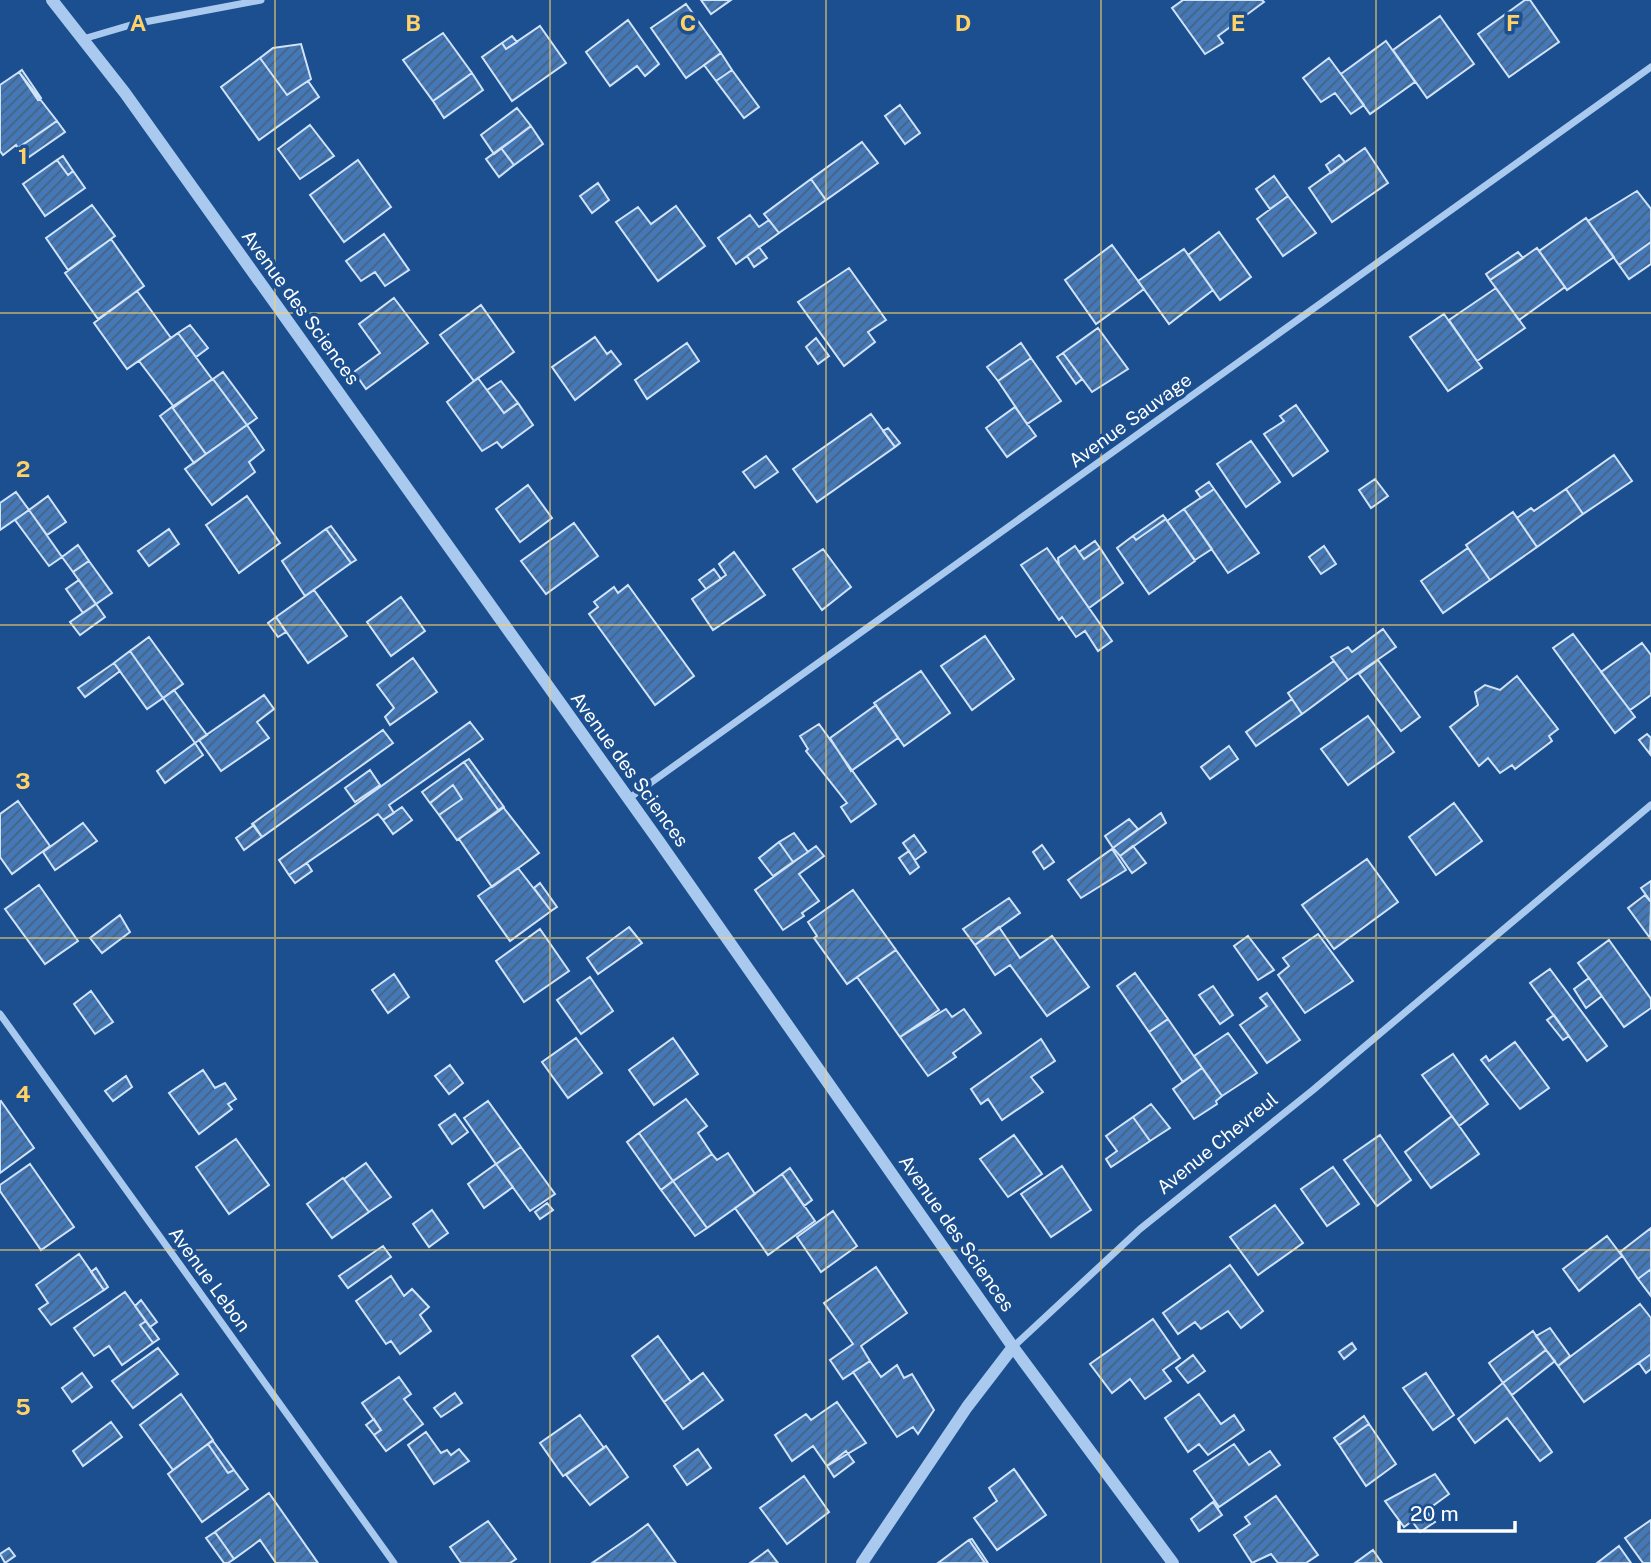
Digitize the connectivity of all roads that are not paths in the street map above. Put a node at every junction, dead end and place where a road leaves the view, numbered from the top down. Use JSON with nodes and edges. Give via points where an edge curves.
{"nodes":[{"id":1,"x":52,"y":0,"type":"edge"},
{"id":2,"x":261,"y":0,"type":"edge"},
{"id":3,"x":83,"y":39,"type":"junction"},
{"id":4,"x":1651,"y":67,"type":"edge"},
{"id":5,"x":628,"y":799,"type":"junction"},
{"id":6,"x":1651,"y":805,"type":"edge"},
{"id":7,"x":0,"y":1014,"type":"edge"},
{"id":8,"x":1013,"y":1347,"type":"junction"},
{"id":9,"x":394,"y":1563,"type":"edge"},
{"id":10,"x":862,"y":1563,"type":"edge"},
{"id":11,"x":1173,"y":1563,"type":"edge"}],
"edges":[{"from":1,"to":3,"type":"street","name":"Avenue des Sciences"},
{"from":2,"to":3,"type":"street","via":[[134,24]]},
{"from":3,"to":5,"type":"street","name":"Avenue des Sciences"},
{"from":4,"to":5,"type":"street","name":"Avenue Sauvage"},
{"from":5,"to":8,"type":"street","name":"Avenue des Sciences"},
{"from":6,"to":8,"type":"street","name":"Avenue Chevreul","via":[[1140,1229]]},
{"from":7,"to":9,"type":"street","name":"Avenue Lebon"},
{"from":8,"to":10,"type":"street","name":"Avenue Chevreul"},
{"from":8,"to":11,"type":"street","name":"Avenue des Sciences"}]}
